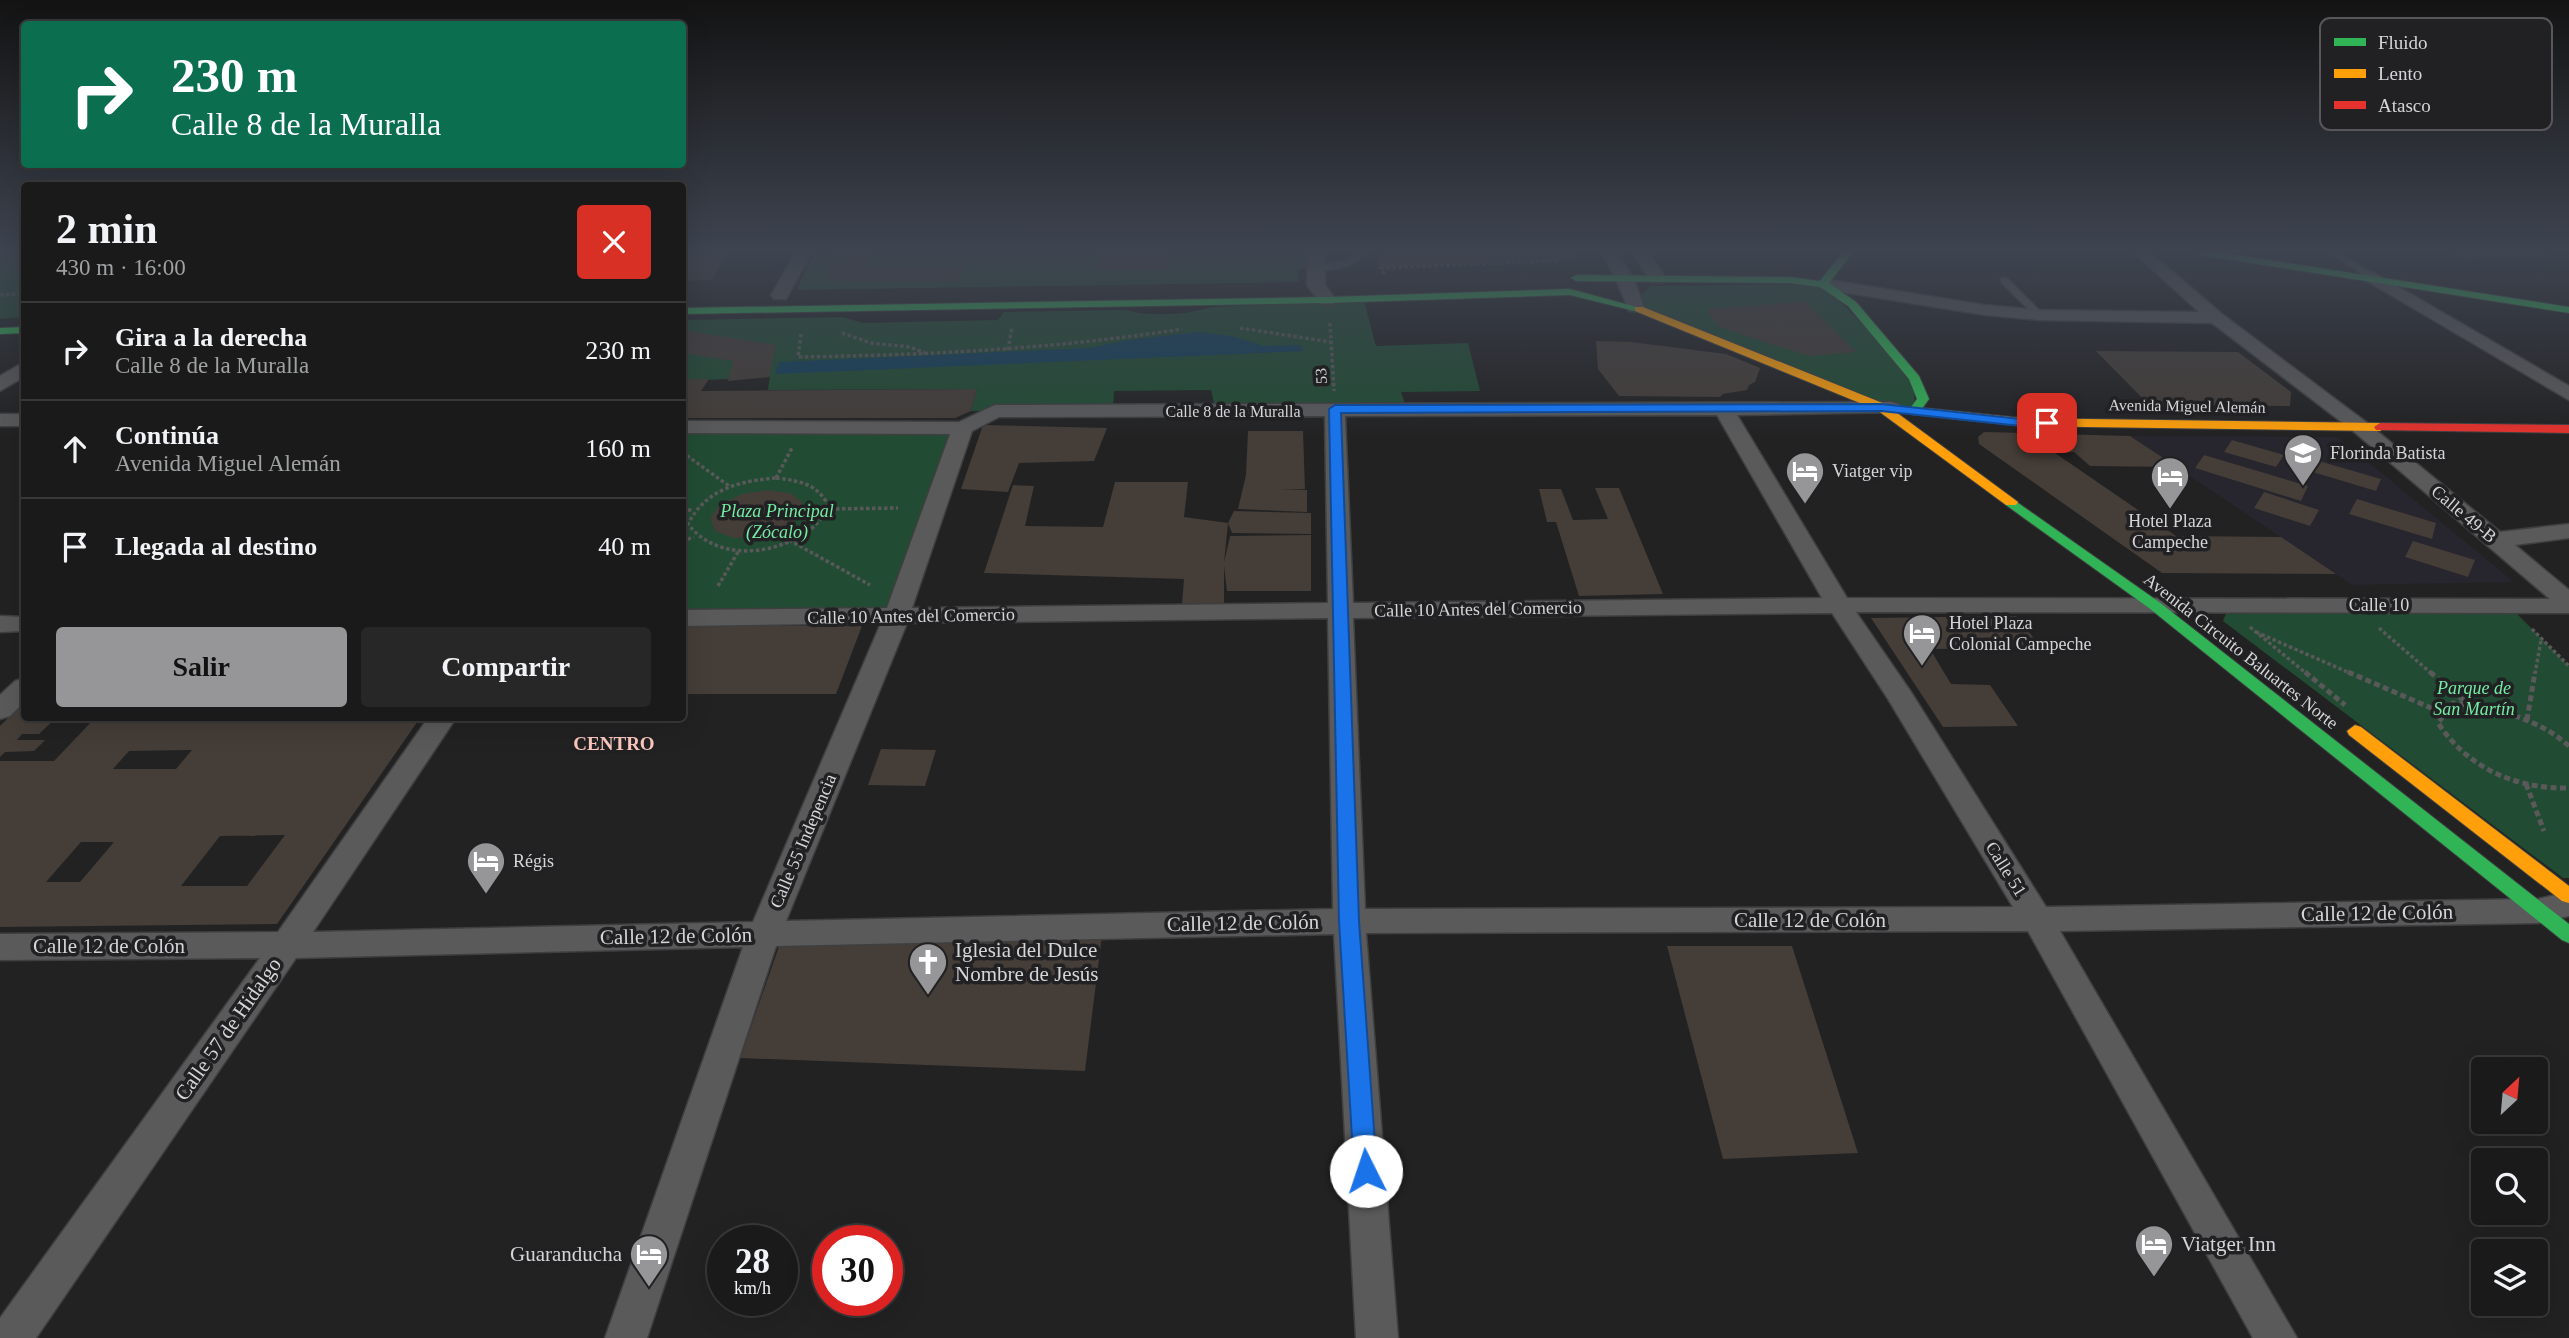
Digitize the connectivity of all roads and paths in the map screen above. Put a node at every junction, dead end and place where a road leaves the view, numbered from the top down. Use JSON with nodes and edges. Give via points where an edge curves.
{"nodes":[{"id":1,"x":1328,"y":314,"type":"edge"},
{"id":2,"x":1653,"y":314,"type":"edge"},
{"id":3,"x":1861,"y":314,"type":"edge"},
{"id":4,"x":2033,"y":314,"type":"edge"},
{"id":5,"x":2212,"y":314,"type":"edge"},
{"id":6,"x":2436,"y":314,"type":"edge"},
{"id":7,"x":2039,"y":315,"type":"joint"},
{"id":8,"x":21,"y":316,"type":"edge"},
{"id":9,"x":0,"y":317,"type":"edge"},
{"id":10,"x":2216,"y":318,"type":"junction"},
{"id":11,"x":791,"y":328,"type":"dead end"},
{"id":12,"x":1186,"y":328,"type":"dead end"},
{"id":13,"x":1234,"y":328,"type":"dead end"},
{"id":14,"x":21,"y":330,"type":"edge"},
{"id":15,"x":0,"y":331,"type":"edge"},
{"id":16,"x":813,"y":331,"type":"dead end"},
{"id":17,"x":837,"y":332,"type":"dead end"},
{"id":18,"x":801,"y":333,"type":"junction"},
{"id":19,"x":1331,"y":342,"type":"junction"},
{"id":20,"x":928,"y":355,"type":"junction"},
{"id":21,"x":21,"y":370,"type":"edge"},
{"id":22,"x":0,"y":385,"type":"edge"},
{"id":23,"x":2569,"y":394,"type":"edge"},
{"id":24,"x":1881,"y":407,"type":"junction"},
{"id":25,"x":1723,"y":408,"type":"junction"},
{"id":26,"x":1335,"y":409,"type":"junction"},
{"id":27,"x":1914,"y":411,"type":"junction"},
{"id":28,"x":0,"y":420,"type":"edge"},
{"id":29,"x":21,"y":420,"type":"edge"},
{"id":30,"x":2351,"y":420,"type":"junction"},
{"id":31,"x":2569,"y":420,"type":"edge"},
{"id":32,"x":686,"y":427,"type":"edge"},
{"id":33,"x":963,"y":428,"type":"junction"},
{"id":34,"x":1937,"y":428,"type":"dead end"},
{"id":35,"x":2569,"y":429,"type":"edge"},
{"id":36,"x":795,"y":441,"type":"dead end"},
{"id":37,"x":686,"y":455,"type":"edge"},
{"id":38,"x":776,"y":478,"type":"junction"},
{"id":39,"x":729,"y":486,"type":"junction"},
{"id":40,"x":898,"y":508,"type":"dead end"},
{"id":41,"x":830,"y":509,"type":"junction"},
{"id":42,"x":686,"y":510,"type":"edge"},
{"id":43,"x":693,"y":510,"type":"junction"},
{"id":44,"x":2569,"y":531,"type":"edge"},
{"id":45,"x":694,"y":537,"type":"junction"},
{"id":46,"x":686,"y":540,"type":"edge"},
{"id":47,"x":789,"y":540,"type":"junction"},
{"id":48,"x":2495,"y":540,"type":"junction"},
{"id":49,"x":738,"y":552,"type":"junction"},
{"id":50,"x":870,"y":585,"type":"dead end"},
{"id":51,"x":718,"y":586,"type":"dead end"},
{"id":52,"x":2160,"y":597,"type":"junction"},
{"id":53,"x":2189,"y":604,"type":"junction"},
{"id":54,"x":2569,"y":604,"type":"edge"},
{"id":55,"x":1839,"y":605,"type":"junction"},
{"id":56,"x":1342,"y":611,"type":"junction"},
{"id":57,"x":897,"y":616,"type":"junction"},
{"id":58,"x":686,"y":618,"type":"edge"},
{"id":59,"x":2522,"y":620,"type":"dead end"},
{"id":60,"x":2211,"y":621,"type":"dead end"},
{"id":61,"x":2253,"y":623,"type":"dead end"},
{"id":62,"x":2373,"y":623,"type":"dead end"},
{"id":63,"x":0,"y":624,"type":"edge"},
{"id":64,"x":21,"y":624,"type":"edge"},
{"id":65,"x":2249,"y":629,"type":"junction"},
{"id":66,"x":2541,"y":639,"type":"junction"},
{"id":67,"x":2569,"y":666,"type":"edge"},
{"id":68,"x":21,"y":690,"type":"edge"},
{"id":69,"x":2469,"y":705,"type":"junction"},
{"id":70,"x":0,"y":710,"type":"edge"},
{"id":71,"x":2344,"y":713,"type":"joint"},
{"id":72,"x":2445,"y":715,"type":"junction"},
{"id":73,"x":2527,"y":720,"type":"junction"},
{"id":74,"x":440,"y":721,"type":"edge"},
{"id":75,"x":2569,"y":746,"type":"edge"},
{"id":76,"x":2569,"y":788,"type":"edge"},
{"id":77,"x":2569,"y":896,"type":"edge"},
{"id":78,"x":2554,"y":907,"type":"edge"},
{"id":79,"x":2037,"y":919,"type":"junction"},
{"id":80,"x":1349,"y":921,"type":"junction"},
{"id":81,"x":764,"y":934,"type":"junction"},
{"id":82,"x":2569,"y":935,"type":"edge"},
{"id":83,"x":287,"y":945,"type":"junction"},
{"id":84,"x":0,"y":947,"type":"edge"},
{"id":85,"x":11,"y":1338,"type":"edge"},
{"id":86,"x":626,"y":1338,"type":"edge"},
{"id":87,"x":1377,"y":1338,"type":"edge"},
{"id":88,"x":2276,"y":1338,"type":"edge"}],
"edges":[{"from":1,"to":19,"type":"path","name":"53"},
{"from":2,"to":24,"type":"main road","name":"Avenida Circuito Baluartes Norte"},
{"from":3,"to":27,"type":"main road","via":[[1915,378],[1923,398]]},
{"from":4,"to":7,"type":"street"},
{"from":5,"to":10,"type":"street","name":"Calle 49-B"},
{"from":6,"to":23,"type":"street"},
{"from":7,"to":10,"type":"street"},
{"from":8,"to":9,"type":"main road"},
{"from":10,"to":30,"type":"street","name":"Calle 49-B"},
{"from":11,"to":18,"type":"path"},
{"from":12,"to":20,"type":"path","via":[[1116,340]]},
{"from":13,"to":19,"type":"path"},
{"from":14,"to":15,"type":"main road"},
{"from":16,"to":18,"type":"path"},
{"from":17,"to":20,"type":"path"},
{"from":18,"to":20,"type":"path","via":[[798,357]]},
{"from":19,"to":26,"type":"path","name":"53"},
{"from":21,"to":22,"type":"street"},
{"from":24,"to":25,"type":"street","name":"Calle 8 de la Muralla"},
{"from":24,"to":27,"type":"street","name":"Calle 8 de la Muralla"},
{"from":24,"to":52,"type":"main road","name":"Avenida Circuito Baluartes Norte"},
{"from":25,"to":26,"type":"street","name":"Calle 8 de la Muralla"},
{"from":25,"to":55,"type":"street","name":"Calle 51"},
{"from":26,"to":33,"type":"street","name":"Calle 8 de la Muralla","via":[[995,411]]},
{"from":26,"to":56,"type":"street"},
{"from":27,"to":30,"type":"main road","name":"Avenida Miguel Alemán","via":[[2021,422]]},
{"from":27,"to":34,"type":"main road"},
{"from":28,"to":29,"type":"street"},
{"from":30,"to":31,"type":"main road","name":"Avenida Miguel Alemán"},
{"from":30,"to":35,"type":"main road","name":"Avenida Miguel Alemán"},
{"from":30,"to":48,"type":"street","name":"Calle 49-B"},
{"from":32,"to":33,"type":"street","name":"Calle 8 de la Muralla"},
{"from":33,"to":57,"type":"street","name":"Calle 55 Indepencia"},
{"from":36,"to":38,"type":"path"},
{"from":37,"to":39,"type":"path"},
{"from":38,"to":39,"type":"path"},
{"from":38,"to":41,"type":"path","via":[[803,481],[819,489]]},
{"from":39,"to":43,"type":"path"},
{"from":40,"to":41,"type":"path"},
{"from":41,"to":47,"type":"path","via":[[811,528]]},
{"from":42,"to":43,"type":"path"},
{"from":43,"to":45,"type":"path","via":[[688,524]]},
{"from":44,"to":48,"type":"street"},
{"from":45,"to":46,"type":"path"},
{"from":45,"to":49,"type":"path"},
{"from":47,"to":49,"type":"path"},
{"from":47,"to":50,"type":"path"},
{"from":48,"to":54,"type":"street","name":"Calle 49-B"},
{"from":49,"to":51,"type":"path"},
{"from":52,"to":53,"type":"street","name":"Calle 10 Antes del Comercio"},
{"from":52,"to":55,"type":"street","name":"Calle 10 Antes del Comercio"},
{"from":52,"to":78,"type":"main road","name":"Avenida Circuito Baluartes Norte"},
{"from":53,"to":54,"type":"street","name":"Calle 10"},
{"from":53,"to":60,"type":"main road","name":"Avenida Circuito Baluartes Norte"},
{"from":55,"to":56,"type":"street","name":"Calle 10 Antes del Comercio"},
{"from":55,"to":79,"type":"street","name":"Calle 51"},
{"from":56,"to":57,"type":"street","name":"Calle 10 Antes del Comercio"},
{"from":56,"to":80,"type":"street"},
{"from":57,"to":58,"type":"street","name":"Calle 10 Antes del Comercio"},
{"from":57,"to":81,"type":"street","name":"Calle 55 Indepencia"},
{"from":59,"to":66,"type":"path"},
{"from":61,"to":65,"type":"path"},
{"from":62,"to":69,"type":"path"},
{"from":63,"to":64,"type":"street"},
{"from":65,"to":71,"type":"path"},
{"from":65,"to":72,"type":"path"},
{"from":66,"to":67,"type":"path"},
{"from":66,"to":73,"type":"path"},
{"from":68,"to":70,"type":"street"},
{"from":69,"to":72,"type":"path","via":[[2453,703]]},
{"from":69,"to":73,"type":"path","via":[[2508,711]]},
{"from":71,"to":77,"type":"main road","name":"Avenida Circuito Baluartes Norte"},
{"from":72,"to":76,"type":"path","via":[[2438,723],[2460,753],[2515,782]]},
{"from":73,"to":75,"type":"path"},
{"from":74,"to":83,"type":"street","name":"Calle 57 de Hidalgo"},
{"from":78,"to":79,"type":"street","name":"Calle 12 de Colón"},
{"from":78,"to":82,"type":"main road","name":"Avenida Circuito Baluartes Norte"},
{"from":79,"to":80,"type":"street","name":"Calle 12 de Colón"},
{"from":79,"to":88,"type":"street","name":"Calle 51"},
{"from":80,"to":81,"type":"street","name":"Calle 12 de Colón"},
{"from":80,"to":87,"type":"street"},
{"from":81,"to":83,"type":"street","name":"Calle 12 de Colón"},
{"from":81,"to":86,"type":"street","name":"Calle 55 Indepencia"},
{"from":83,"to":84,"type":"street","name":"Calle 12 de Colón"},
{"from":83,"to":85,"type":"street","name":"Calle 57 de Hidalgo"}]}
